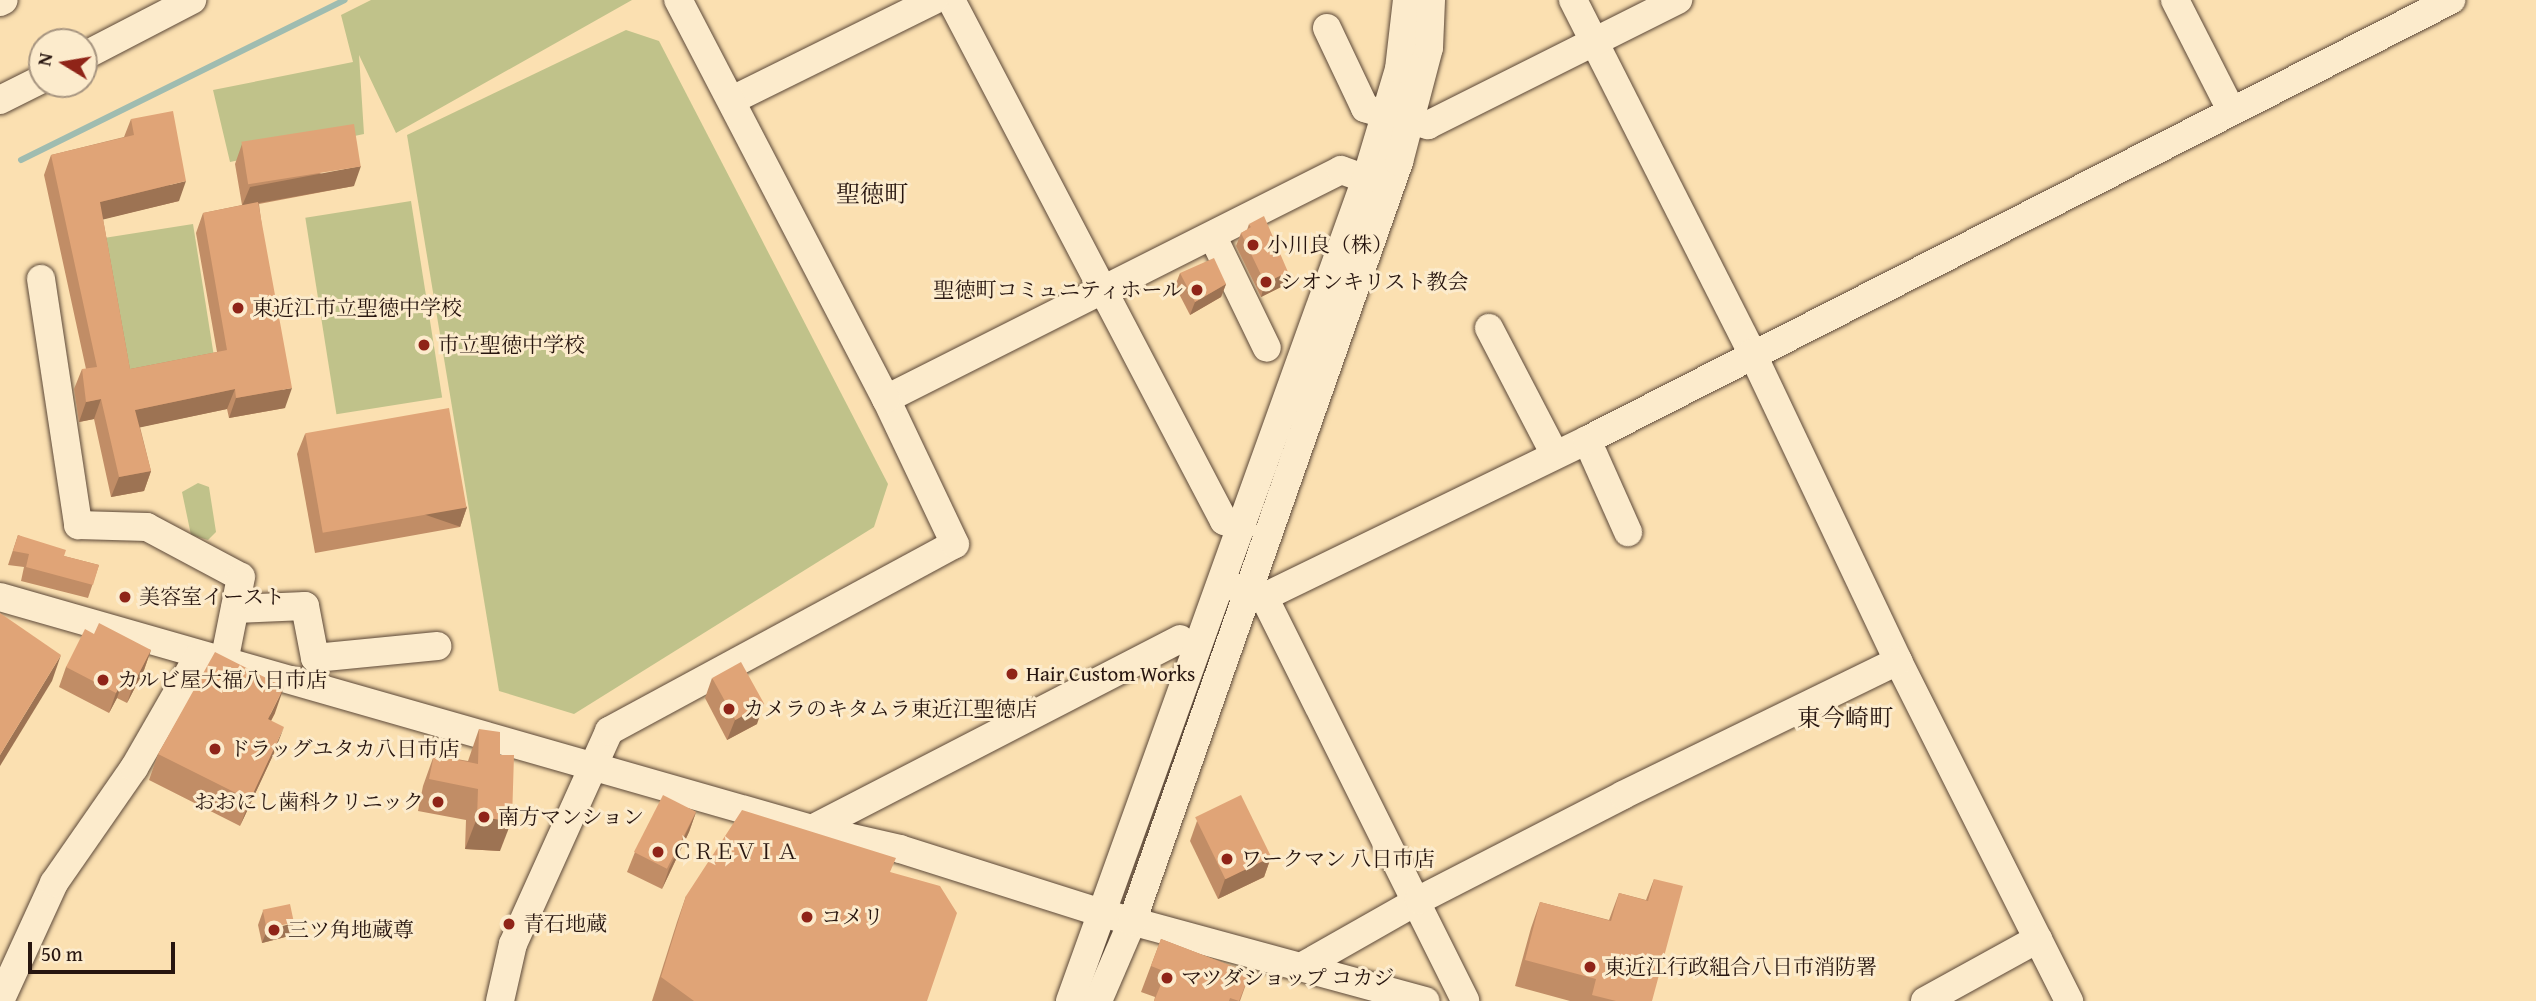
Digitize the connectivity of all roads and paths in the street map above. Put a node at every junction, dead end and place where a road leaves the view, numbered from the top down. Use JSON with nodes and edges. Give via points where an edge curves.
{"nodes":[{"id":1,"x":192,"y":0,"type":"edge"},
{"id":2,"x":679,"y":0,"type":"edge"},
{"id":3,"x":934,"y":0,"type":"edge"},
{"id":4,"x":951,"y":0,"type":"edge"},
{"id":5,"x":1407,"y":0,"type":"edge"},
{"id":6,"x":1431,"y":0,"type":"edge"},
{"id":7,"x":1573,"y":0,"type":"edge"},
{"id":8,"x":1678,"y":0,"type":"edge"},
{"id":9,"x":2175,"y":0,"type":"edge"},
{"id":10,"x":2451,"y":0,"type":"edge"},
{"id":11,"x":1327,"y":27,"type":"dead end"},
{"id":12,"x":1594,"y":42,"type":"junction"},
{"id":13,"x":98,"y":49,"type":"edge"},
{"id":14,"x":28,"y":86,"type":"edge"},
{"id":15,"x":0,"y":100,"type":"edge"},
{"id":16,"x":732,"y":100,"type":"junction"},
{"id":17,"x":2231,"y":110,"type":"junction"},
{"id":18,"x":1398,"y":117,"type":"junction"},
{"id":19,"x":1366,"y":179,"type":"junction"},
{"id":20,"x":1213,"y":237,"type":"junction"},
{"id":21,"x":41,"y":279,"type":"dead end"},
{"id":22,"x":1106,"y":290,"type":"junction"},
{"id":23,"x":1489,"y":328,"type":"dead end"},
{"id":24,"x":1267,"y":348,"type":"dead end"},
{"id":25,"x":1752,"y":353,"type":"junction"},
{"id":26,"x":886,"y":399,"type":"junction"},
{"id":27,"x":1587,"y":440,"type":"junction"},
{"id":28,"x":1555,"y":455,"type":"junction"},
{"id":29,"x":1242,"y":527,"type":"junction"},
{"id":30,"x":1628,"y":532,"type":"dead end"},
{"id":31,"x":1245,"y":591,"type":"junction"},
{"id":32,"x":0,"y":597,"type":"edge"},
{"id":33,"x":235,"y":609,"type":"junction"},
{"id":34,"x":1181,"y":639,"type":"dead end"},
{"id":35,"x":437,"y":646,"type":"dead end"},
{"id":36,"x":212,"y":658,"type":"junction"},
{"id":37,"x":1898,"y":661,"type":"junction"},
{"id":38,"x":591,"y":766,"type":"junction"},
{"id":39,"x":812,"y":829,"type":"junction"},
{"id":40,"x":1419,"y":900,"type":"junction"},
{"id":41,"x":1105,"y":914,"type":"junction"},
{"id":42,"x":1132,"y":922,"type":"junction"},
{"id":43,"x":2038,"y":939,"type":"junction"},
{"id":44,"x":1301,"y":967,"type":"junction"},
{"id":45,"x":1,"y":1001,"type":"edge"},
{"id":46,"x":500,"y":1001,"type":"edge"},
{"id":47,"x":1070,"y":1001,"type":"edge"},
{"id":48,"x":1098,"y":1001,"type":"edge"},
{"id":49,"x":1425,"y":1001,"type":"edge"},
{"id":50,"x":1465,"y":1001,"type":"edge"},
{"id":51,"x":1925,"y":1001,"type":"edge"},
{"id":52,"x":2069,"y":1001,"type":"edge"}],
"edges":[{"from":1,"to":13,"type":"street"},
{"from":2,"to":16,"type":"street"},
{"from":3,"to":16,"type":"street"},
{"from":4,"to":22,"type":"street"},
{"from":5,"to":18,"type":"street"},
{"from":6,"to":18,"type":"street","via":[[1429,48]]},
{"from":7,"to":12,"type":"street"},
{"from":8,"to":12,"type":"street"},
{"from":9,"to":17,"type":"street"},
{"from":10,"to":17,"type":"street"},
{"from":11,"to":18,"type":"street","via":[[1365,108]]},
{"from":12,"to":18,"type":"street","via":[[1428,125]]},
{"from":12,"to":25,"type":"street"},
{"from":14,"to":15,"type":"street"},
{"from":16,"to":26,"type":"street"},
{"from":17,"to":25,"type":"street"},
{"from":18,"to":19,"type":"street"},
{"from":18,"to":31,"type":"street"},
{"from":19,"to":20,"type":"street","via":[[1341,170]]},
{"from":19,"to":29,"type":"street"},
{"from":20,"to":22,"type":"street"},
{"from":20,"to":24,"type":"street"},
{"from":21,"to":33,"type":"street","via":[[78,525],[147,527],[241,577]]},
{"from":22,"to":26,"type":"street"},
{"from":22,"to":29,"type":"street","via":[[1224,521]]},
{"from":23,"to":28,"type":"street"},
{"from":25,"to":27,"type":"street"},
{"from":25,"to":37,"type":"street"},
{"from":26,"to":38,"type":"street","via":[[955,544],[609,731]]},
{"from":27,"to":28,"type":"street"},
{"from":27,"to":30,"type":"street"},
{"from":28,"to":31,"type":"street"},
{"from":29,"to":31,"type":"street"},
{"from":31,"to":40,"type":"street"},
{"from":31,"to":41,"type":"street"},
{"from":31,"to":42,"type":"street"},
{"from":32,"to":36,"type":"street"},
{"from":33,"to":35,"type":"street","via":[[305,606],[315,658]]},
{"from":33,"to":36,"type":"street"},
{"from":34,"to":39,"type":"street"},
{"from":36,"to":38,"type":"street"},
{"from":36,"to":45,"type":"street","via":[[54,883]]},
{"from":37,"to":40,"type":"street"},
{"from":37,"to":43,"type":"street"},
{"from":38,"to":39,"type":"street"},
{"from":38,"to":46,"type":"street","via":[[513,944]]},
{"from":39,"to":41,"type":"street","via":[[900,849]]},
{"from":40,"to":44,"type":"street"},
{"from":40,"to":50,"type":"street"},
{"from":41,"to":42,"type":"street"},
{"from":41,"to":47,"type":"street"},
{"from":42,"to":44,"type":"street"},
{"from":42,"to":48,"type":"street"},
{"from":43,"to":51,"type":"street"},
{"from":43,"to":52,"type":"street"},
{"from":44,"to":49,"type":"street"}]}
